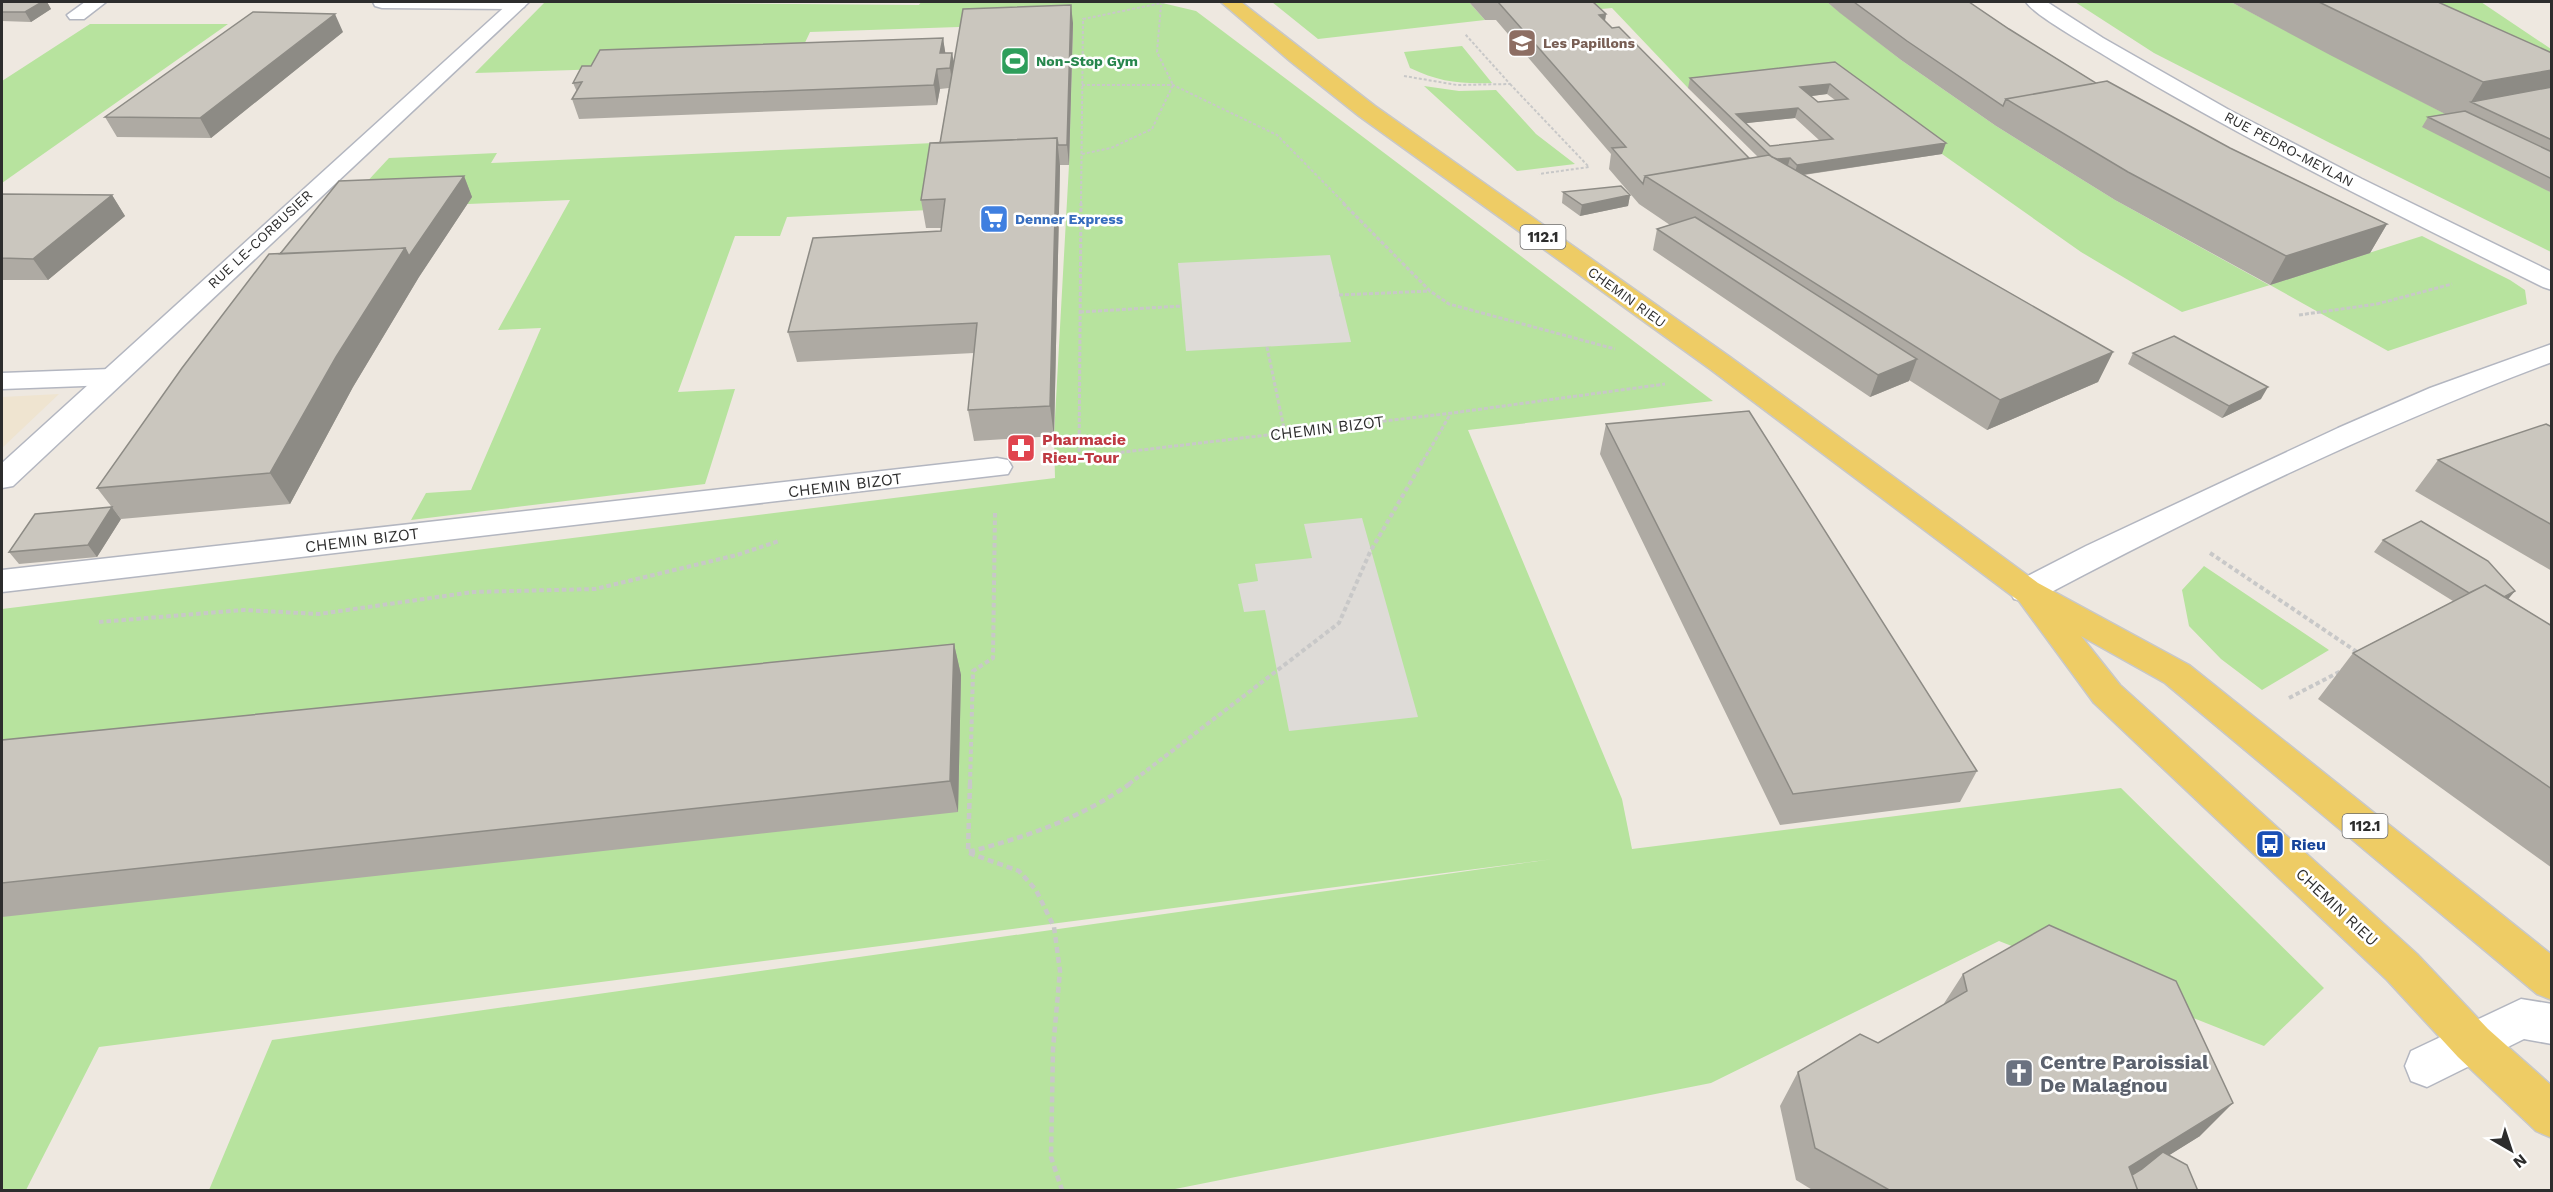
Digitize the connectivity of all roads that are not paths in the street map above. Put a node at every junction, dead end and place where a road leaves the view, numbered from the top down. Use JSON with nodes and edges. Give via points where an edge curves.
{"nodes":[{"id":1,"x":97,"y":2,"type":"edge"},
{"id":2,"x":382,"y":2,"type":"edge"},
{"id":3,"x":518,"y":2,"type":"edge"},
{"id":4,"x":1230,"y":2,"type":"edge"},
{"id":5,"x":2035,"y":2,"type":"edge"},
{"id":6,"x":77,"y":15,"type":"dead end"},
{"id":7,"x":2552,"y":282,"type":"edge"},
{"id":8,"x":2552,"y":352,"type":"edge"},
{"id":9,"x":111,"y":377,"type":"junction"},
{"id":10,"x":2,"y":381,"type":"edge"},
{"id":11,"x":998,"y":467,"type":"road end"},
{"id":12,"x":2,"y":479,"type":"edge"},
{"id":13,"x":2,"y":581,"type":"edge"},
{"id":14,"x":2026,"y":591,"type":"junction"},
{"id":15,"x":2552,"y":981,"type":"edge"},
{"id":16,"x":2552,"y":1024,"type":"edge"},
{"id":17,"x":2473,"y":1043,"type":"junction"},
{"id":18,"x":2427,"y":1066,"type":"dead end"},
{"id":19,"x":2552,"y":1116,"type":"edge"}],
"edges":[{"from":1,"to":6,"type":"street"},
{"from":2,"to":3,"type":"street"},
{"from":3,"to":9,"type":"street","name":"RUE LE-CORBUSIER"},
{"from":4,"to":14,"type":"main road","name":"CHEMIN RIEU","number":"112.1","via":[[1367,111],[1720,363]]},
{"from":5,"to":7,"type":"street","name":"RUE PEDRO-MEYLAN","via":[[2097,44],[2305,159]]},
{"from":8,"to":14,"type":"street","via":[[2348,434]]},
{"from":9,"to":10,"type":"street"},
{"from":9,"to":12,"type":"street","name":"RUE LE-CORBUSIER"},
{"from":11,"to":13,"type":"street","name":"CHEMIN BIZOT"},
{"from":14,"to":15,"type":"main road","name":"CHEMIN RIEU","number":"112.1","via":[[2177,674]]},
{"from":14,"to":17,"type":"main road","name":"CHEMIN RIEU","number":"112.1","via":[[2107,694],[2402,967]]},
{"from":16,"to":17,"type":"street","via":[[2520,1019]]},
{"from":17,"to":18,"type":"street"},
{"from":17,"to":19,"type":"main road","name":"CHEMIN RIEU","number":"112.1"}]}
